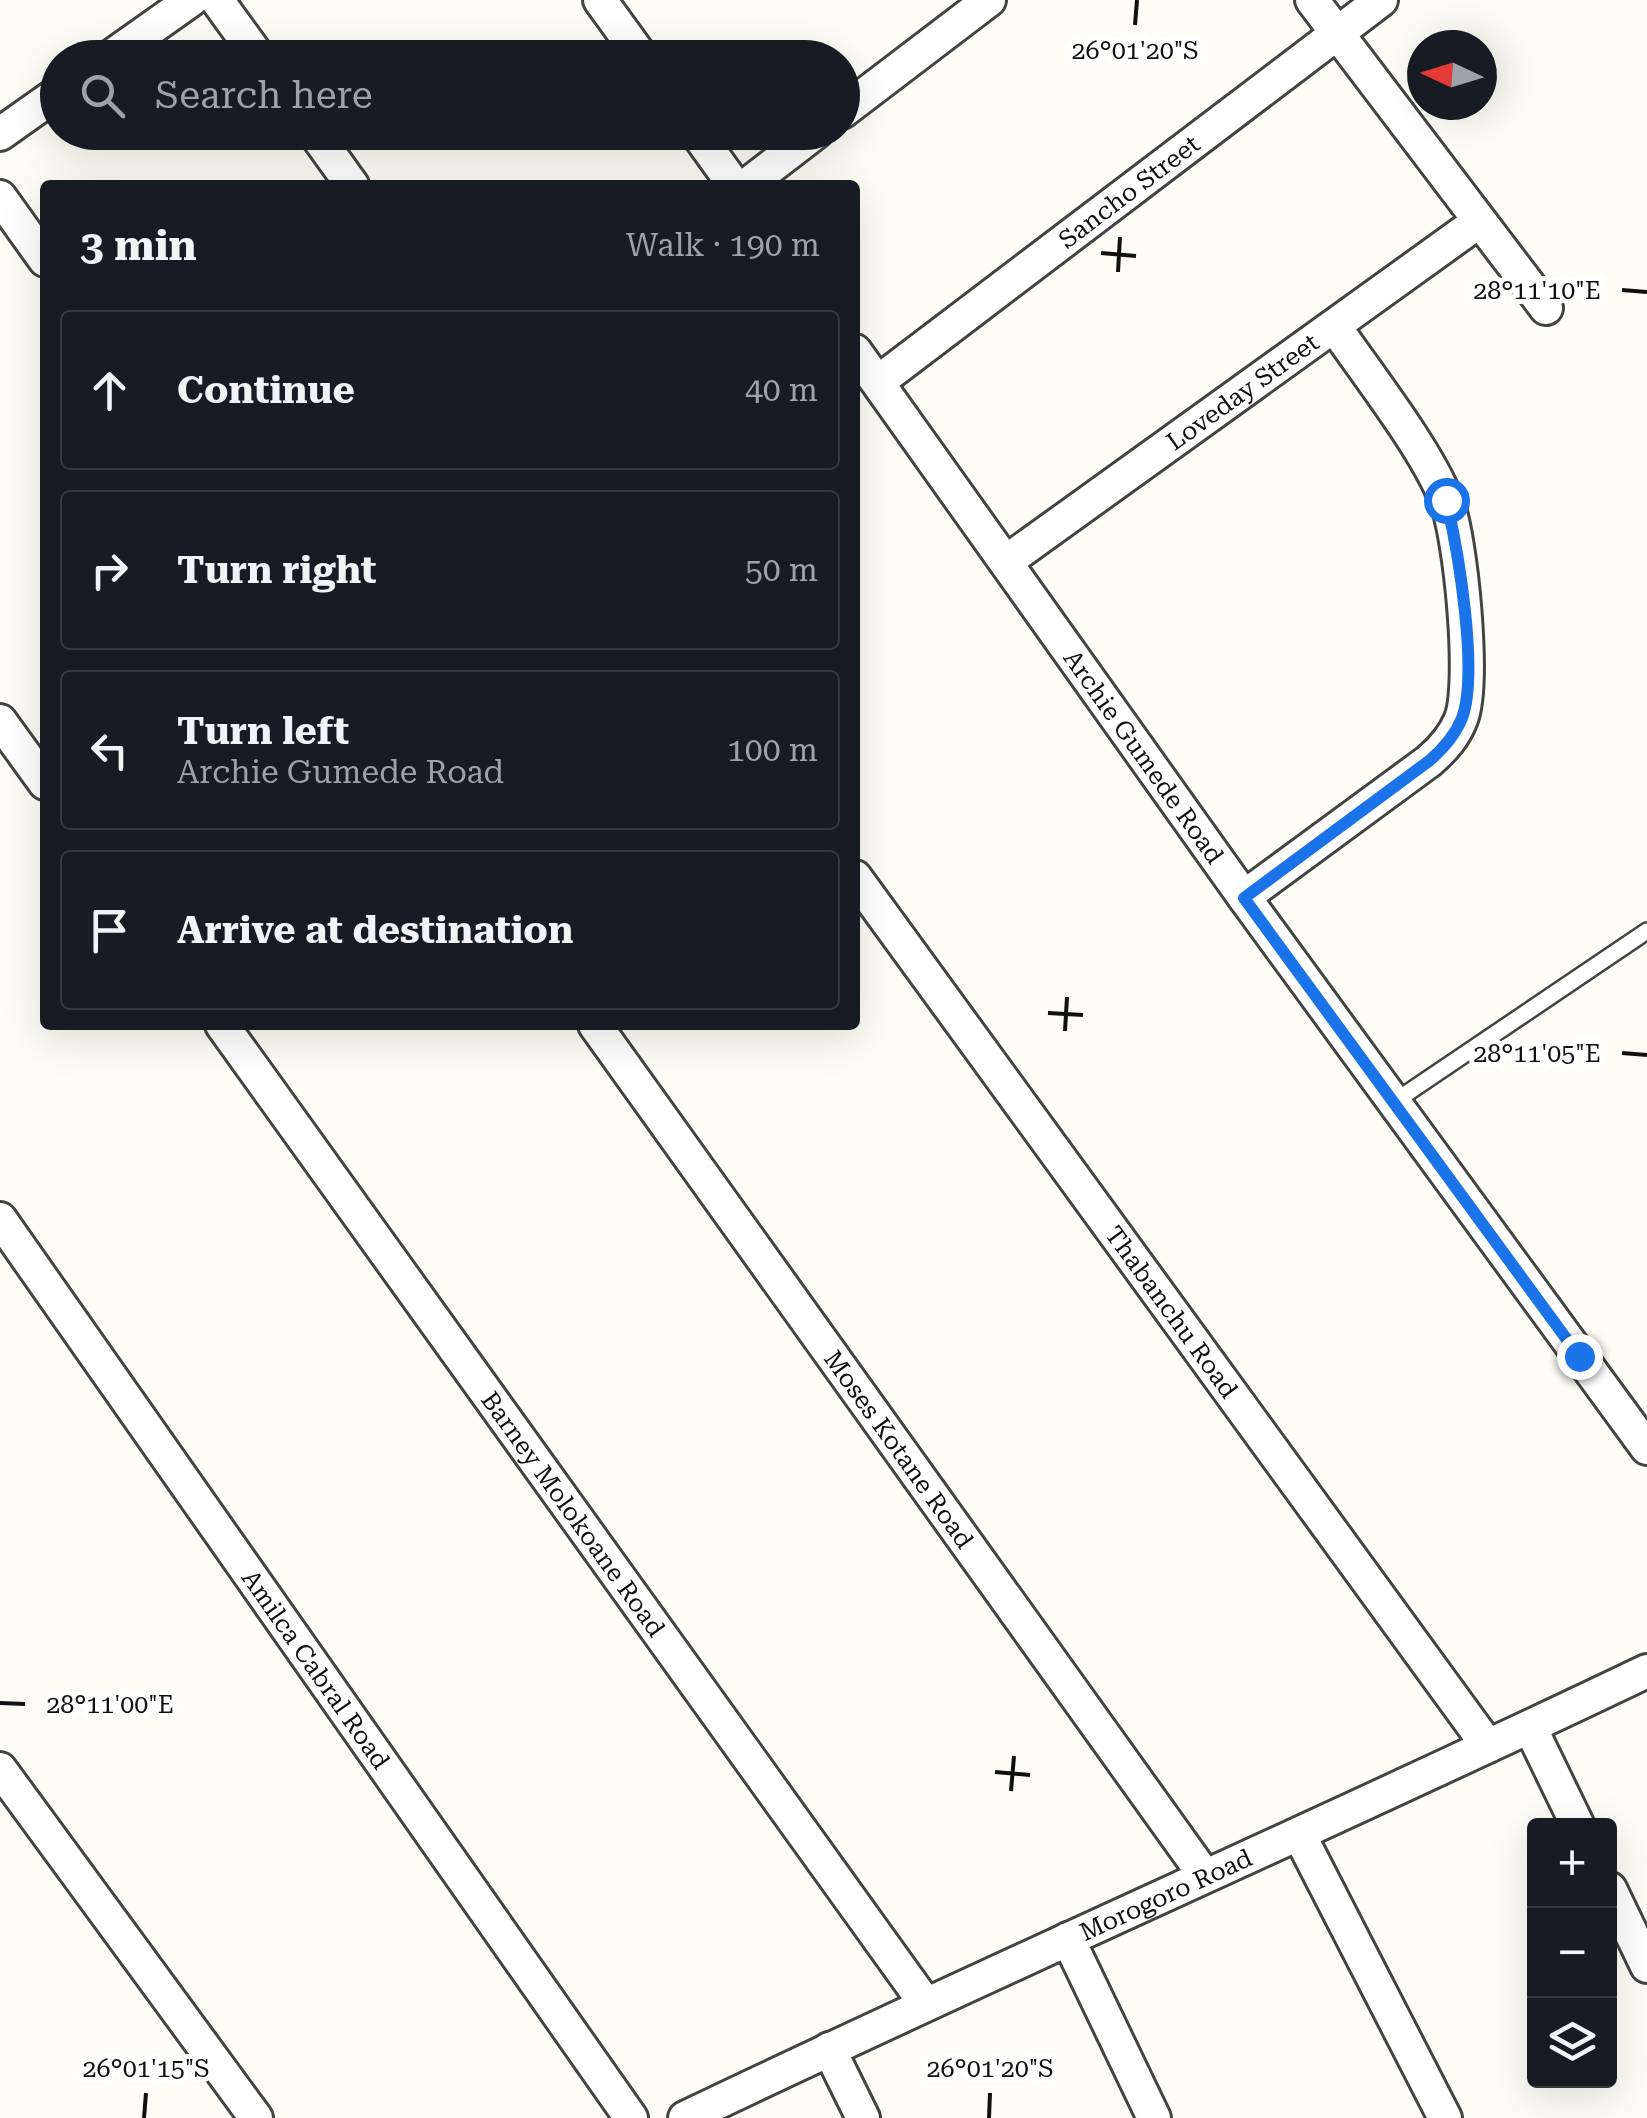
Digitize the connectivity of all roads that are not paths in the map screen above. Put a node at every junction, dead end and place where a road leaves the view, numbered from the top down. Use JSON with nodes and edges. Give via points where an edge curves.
{"nodes":[{"id":1,"x":191,"y":0,"type":"edge"},
{"id":2,"x":217,"y":0,"type":"edge"},
{"id":3,"x":989,"y":0,"type":"edge"},
{"id":4,"x":1312,"y":0,"type":"edge"},
{"id":5,"x":1381,"y":0,"type":"edge"},
{"id":6,"x":607,"y":3,"type":"edge"},
{"id":7,"x":1336,"y":35,"type":"junction"},
{"id":8,"x":134,"y":40,"type":"edge"},
{"id":9,"x":246,"y":40,"type":"edge"},
{"id":10,"x":631,"y":40,"type":"edge"},
{"id":11,"x":860,"y":98,"type":"edge"},
{"id":12,"x":40,"y":106,"type":"edge"},
{"id":13,"x":0,"y":134,"type":"edge"},
{"id":14,"x":327,"y":150,"type":"edge"},
{"id":15,"x":709,"y":150,"type":"edge"},
{"id":16,"x":793,"y":150,"type":"edge"},
{"id":17,"x":348,"y":180,"type":"edge"},
{"id":18,"x":730,"y":180,"type":"edge"},
{"id":19,"x":754,"y":180,"type":"edge"},
{"id":20,"x":0,"y":197,"type":"edge"},
{"id":21,"x":1478,"y":222,"type":"junction"},
{"id":22,"x":40,"y":253,"type":"edge"},
{"id":23,"x":1546,"y":308,"type":"dead end"},
{"id":24,"x":1335,"y":327,"type":"junction"},
{"id":25,"x":860,"y":358,"type":"edge"},
{"id":26,"x":878,"y":382,"type":"junction"},
{"id":27,"x":1007,"y":560,"type":"junction"},
{"id":28,"x":0,"y":721,"type":"edge"},
{"id":29,"x":40,"y":775,"type":"edge"},
{"id":30,"x":860,"y":884,"type":"edge"},
{"id":31,"x":1244,"y":898,"type":"junction"},
{"id":32,"x":1647,"y":930,"type":"edge"},
{"id":33,"x":226,"y":1030,"type":"edge"},
{"id":34,"x":599,"y":1030,"type":"edge"},
{"id":35,"x":1394,"y":1102,"type":"junction"},
{"id":36,"x":0,"y":1219,"type":"edge"},
{"id":37,"x":1647,"y":1448,"type":"edge"},
{"id":38,"x":1647,"y":1671,"type":"edge"},
{"id":39,"x":1530,"y":1727,"type":"junction"},
{"id":40,"x":1488,"y":1746,"type":"junction"},
{"id":41,"x":0,"y":1769,"type":"edge"},
{"id":42,"x":1574,"y":1818,"type":"edge"},
{"id":43,"x":1300,"y":1836,"type":"junction"},
{"id":44,"x":1206,"y":1876,"type":"junction"},
{"id":45,"x":1617,"y":1904,"type":"edge"},
{"id":46,"x":1068,"y":1940,"type":"junction"},
{"id":47,"x":1647,"y":1966,"type":"edge"},
{"id":48,"x":925,"y":2003,"type":"junction"},
{"id":49,"x":829,"y":2049,"type":"junction"},
{"id":50,"x":256,"y":2118,"type":"edge"},
{"id":51,"x":631,"y":2118,"type":"edge"},
{"id":52,"x":685,"y":2118,"type":"edge"},
{"id":53,"x":863,"y":2118,"type":"edge"},
{"id":54,"x":1154,"y":2118,"type":"edge"},
{"id":55,"x":1446,"y":2118,"type":"edge"}],
"edges":[{"from":1,"to":8,"type":"street"},
{"from":2,"to":9,"type":"street"},
{"from":3,"to":11,"type":"street"},
{"from":4,"to":7,"type":"street"},
{"from":5,"to":7,"type":"street","name":"Sancho Street"},
{"from":6,"to":10,"type":"street"},
{"from":7,"to":21,"type":"street"},
{"from":7,"to":26,"type":"street","name":"Sancho Street"},
{"from":12,"to":13,"type":"street"},
{"from":14,"to":17,"type":"street"},
{"from":15,"to":18,"type":"street"},
{"from":16,"to":19,"type":"street"},
{"from":20,"to":22,"type":"street"},
{"from":21,"to":23,"type":"street"},
{"from":21,"to":24,"type":"street","name":"Loveday Street"},
{"from":24,"to":27,"type":"street","name":"Loveday Street"},
{"from":24,"to":31,"type":"street","via":[[1446,500],[1457,553],[1466,702],[1445,747]]},
{"from":25,"to":26,"type":"street","name":"Archie Gumede Road"},
{"from":26,"to":27,"type":"street","name":"Archie Gumede Road"},
{"from":27,"to":31,"type":"street","name":"Archie Gumede Road"},
{"from":28,"to":29,"type":"street"},
{"from":30,"to":40,"type":"street","name":"Thabanchu Road"},
{"from":31,"to":35,"type":"street","name":"Archie Gumede Road"},
{"from":32,"to":35,"type":"lane"},
{"from":33,"to":48,"type":"street","name":"Barney Molokoane Road"},
{"from":34,"to":44,"type":"street","name":"Moses Kotane Road"},
{"from":35,"to":37,"type":"street","name":"Archie Gumede Road"},
{"from":36,"to":51,"type":"street","name":"Amilca Cabral Road"},
{"from":38,"to":39,"type":"street","name":"Morogoro Road"},
{"from":39,"to":40,"type":"street","name":"Morogoro Road"},
{"from":39,"to":42,"type":"street"},
{"from":40,"to":43,"type":"street","name":"Morogoro Road"},
{"from":41,"to":50,"type":"street"},
{"from":43,"to":44,"type":"street","name":"Morogoro Road"},
{"from":43,"to":55,"type":"street"},
{"from":44,"to":46,"type":"street","name":"Morogoro Road"},
{"from":45,"to":47,"type":"street"},
{"from":46,"to":48,"type":"street","name":"Morogoro Road"},
{"from":46,"to":54,"type":"street"},
{"from":48,"to":49,"type":"street","name":"Morogoro Road"},
{"from":49,"to":52,"type":"street","name":"Morogoro Road"},
{"from":49,"to":53,"type":"street"}]}
